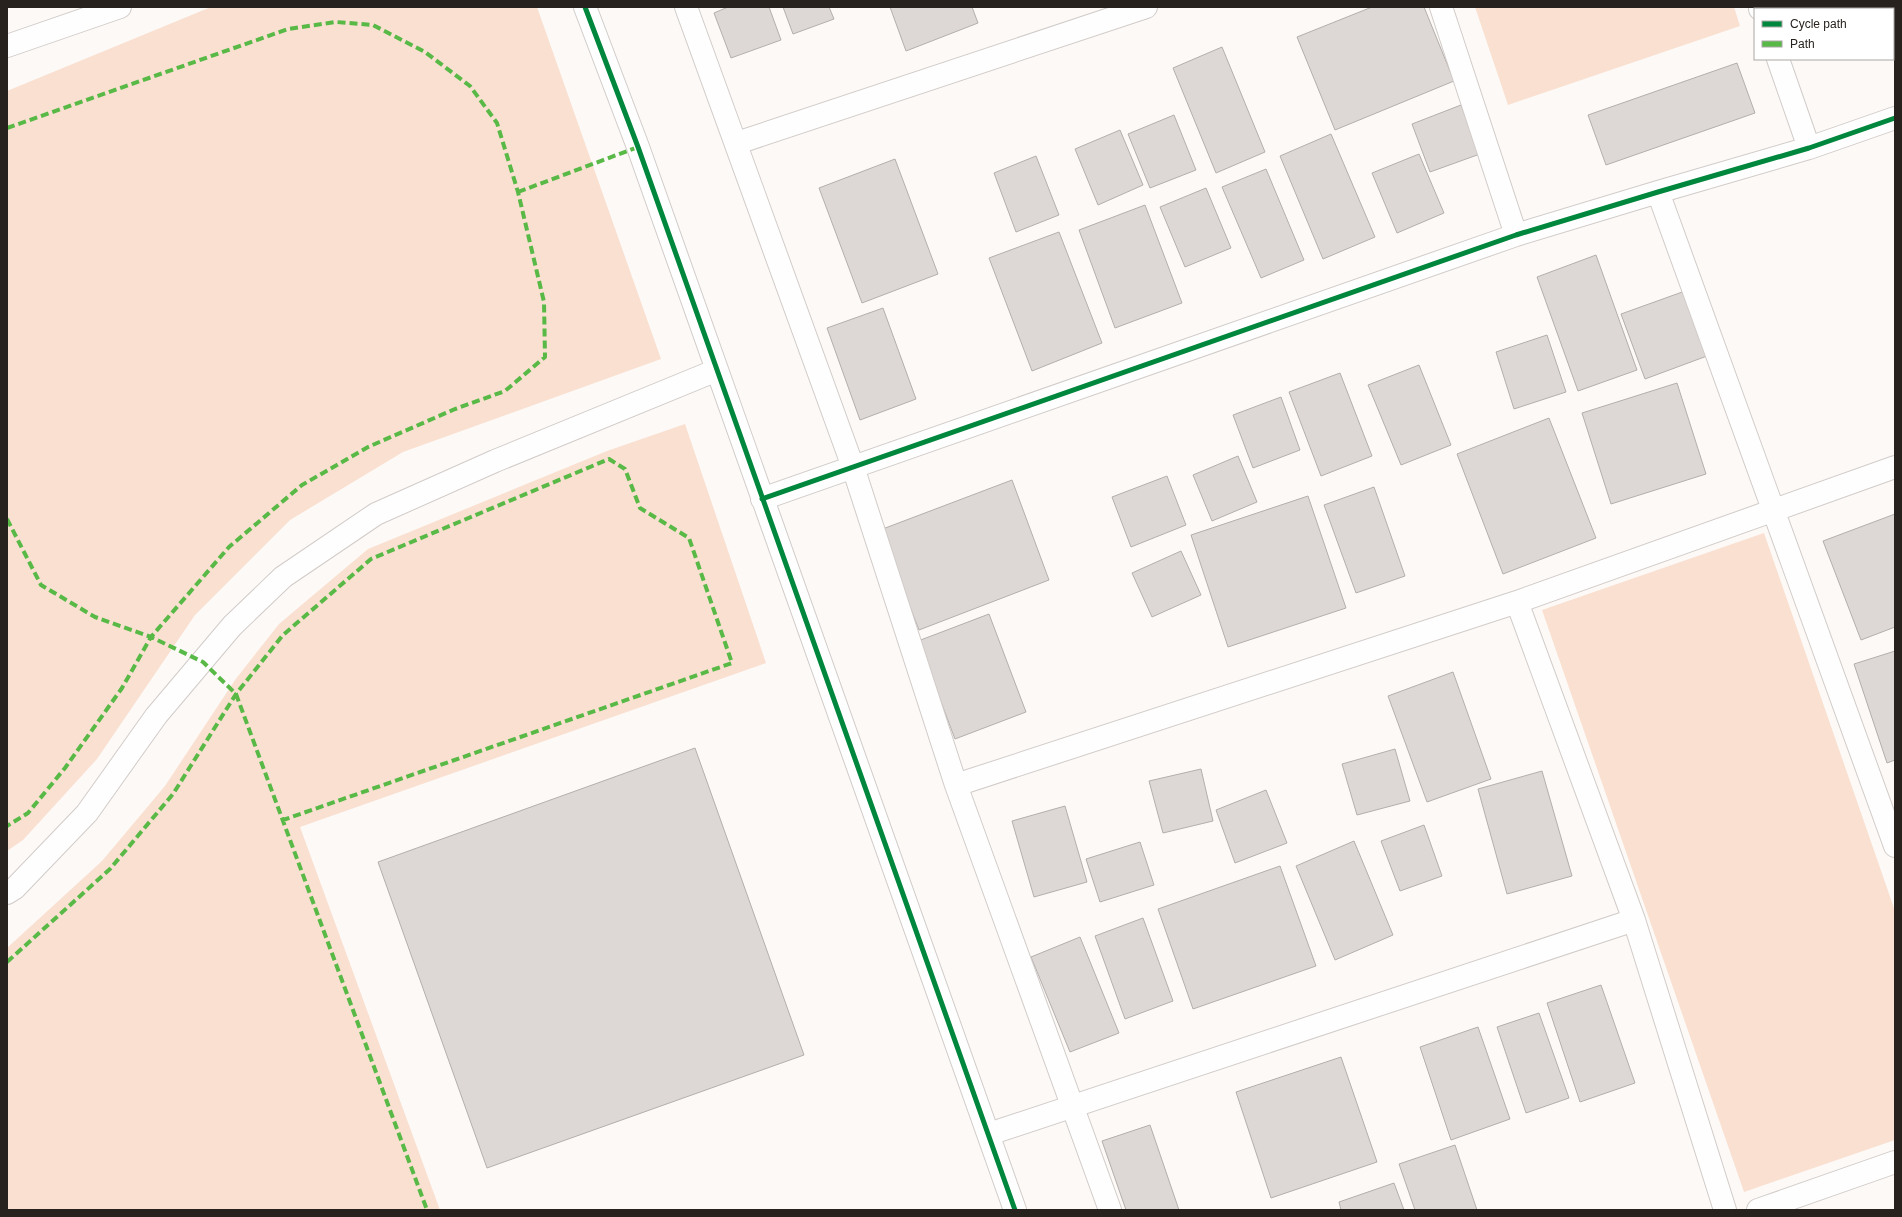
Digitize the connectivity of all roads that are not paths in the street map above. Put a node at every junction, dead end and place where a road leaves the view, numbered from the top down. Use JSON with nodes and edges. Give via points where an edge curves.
{"nodes":[{"id":1,"x":120,"y":7,"type":"edge"},
{"id":2,"x":585,"y":7,"type":"edge"},
{"id":3,"x":686,"y":7,"type":"edge"},
{"id":4,"x":1146,"y":7,"type":"edge"},
{"id":5,"x":1442,"y":7,"type":"edge"},
{"id":6,"x":7,"y":46,"type":"edge"},
{"id":7,"x":1778,"y":60,"type":"edge"},
{"id":8,"x":1895,"y":118,"type":"edge"},
{"id":9,"x":737,"y":143,"type":"junction"},
{"id":10,"x":1809,"y":148,"type":"junction"},
{"id":11,"x":1658,"y":192,"type":"junction"},
{"id":12,"x":1516,"y":235,"type":"junction"},
{"id":13,"x":717,"y":370,"type":"junction"},
{"id":14,"x":853,"y":467,"type":"junction"},
{"id":15,"x":1895,"y":467,"type":"edge"},
{"id":16,"x":762,"y":499,"type":"junction"},
{"id":17,"x":1773,"y":510,"type":"junction"},
{"id":18,"x":1517,"y":602,"type":"junction"},
{"id":19,"x":956,"y":785,"type":"junction"},
{"id":20,"x":1888,"y":805,"type":"edge"},
{"id":21,"x":1895,"y":846,"type":"edge"},
{"id":22,"x":7,"y":893,"type":"edge"},
{"id":23,"x":1634,"y":920,"type":"junction"},
{"id":24,"x":1072,"y":1106,"type":"junction"},
{"id":25,"x":989,"y":1134,"type":"junction"},
{"id":26,"x":1895,"y":1162,"type":"edge"},
{"id":27,"x":1015,"y":1210,"type":"edge"},
{"id":28,"x":1110,"y":1210,"type":"edge"},
{"id":29,"x":1725,"y":1210,"type":"edge"},
{"id":30,"x":1758,"y":1210,"type":"edge"}],
"edges":[{"from":1,"to":6,"type":"street"},
{"from":2,"to":13,"type":"street"},
{"from":3,"to":9,"type":"street"},
{"from":4,"to":9,"type":"street"},
{"from":5,"to":12,"type":"street"},
{"from":7,"to":10,"type":"street"},
{"from":8,"to":10,"type":"street"},
{"from":9,"to":14,"type":"street"},
{"from":10,"to":11,"type":"street"},
{"from":11,"to":12,"type":"street"},
{"from":11,"to":17,"type":"street"},
{"from":12,"to":14,"type":"street"},
{"from":13,"to":16,"type":"street"},
{"from":13,"to":22,"type":"street","via":[[495,461],[376,514],[284,577],[232,626],[156,716],[87,813],[15,888]]},
{"from":14,"to":16,"type":"street"},
{"from":14,"to":19,"type":"street"},
{"from":15,"to":17,"type":"street"},
{"from":16,"to":25,"type":"street"},
{"from":17,"to":18,"type":"street"},
{"from":17,"to":20,"type":"street"},
{"from":18,"to":19,"type":"street"},
{"from":18,"to":23,"type":"street"},
{"from":19,"to":24,"type":"street"},
{"from":20,"to":21,"type":"street"},
{"from":23,"to":24,"type":"street"},
{"from":23,"to":29,"type":"street"},
{"from":24,"to":25,"type":"street"},
{"from":24,"to":28,"type":"street"},
{"from":25,"to":27,"type":"street"},
{"from":26,"to":30,"type":"street"}]}
